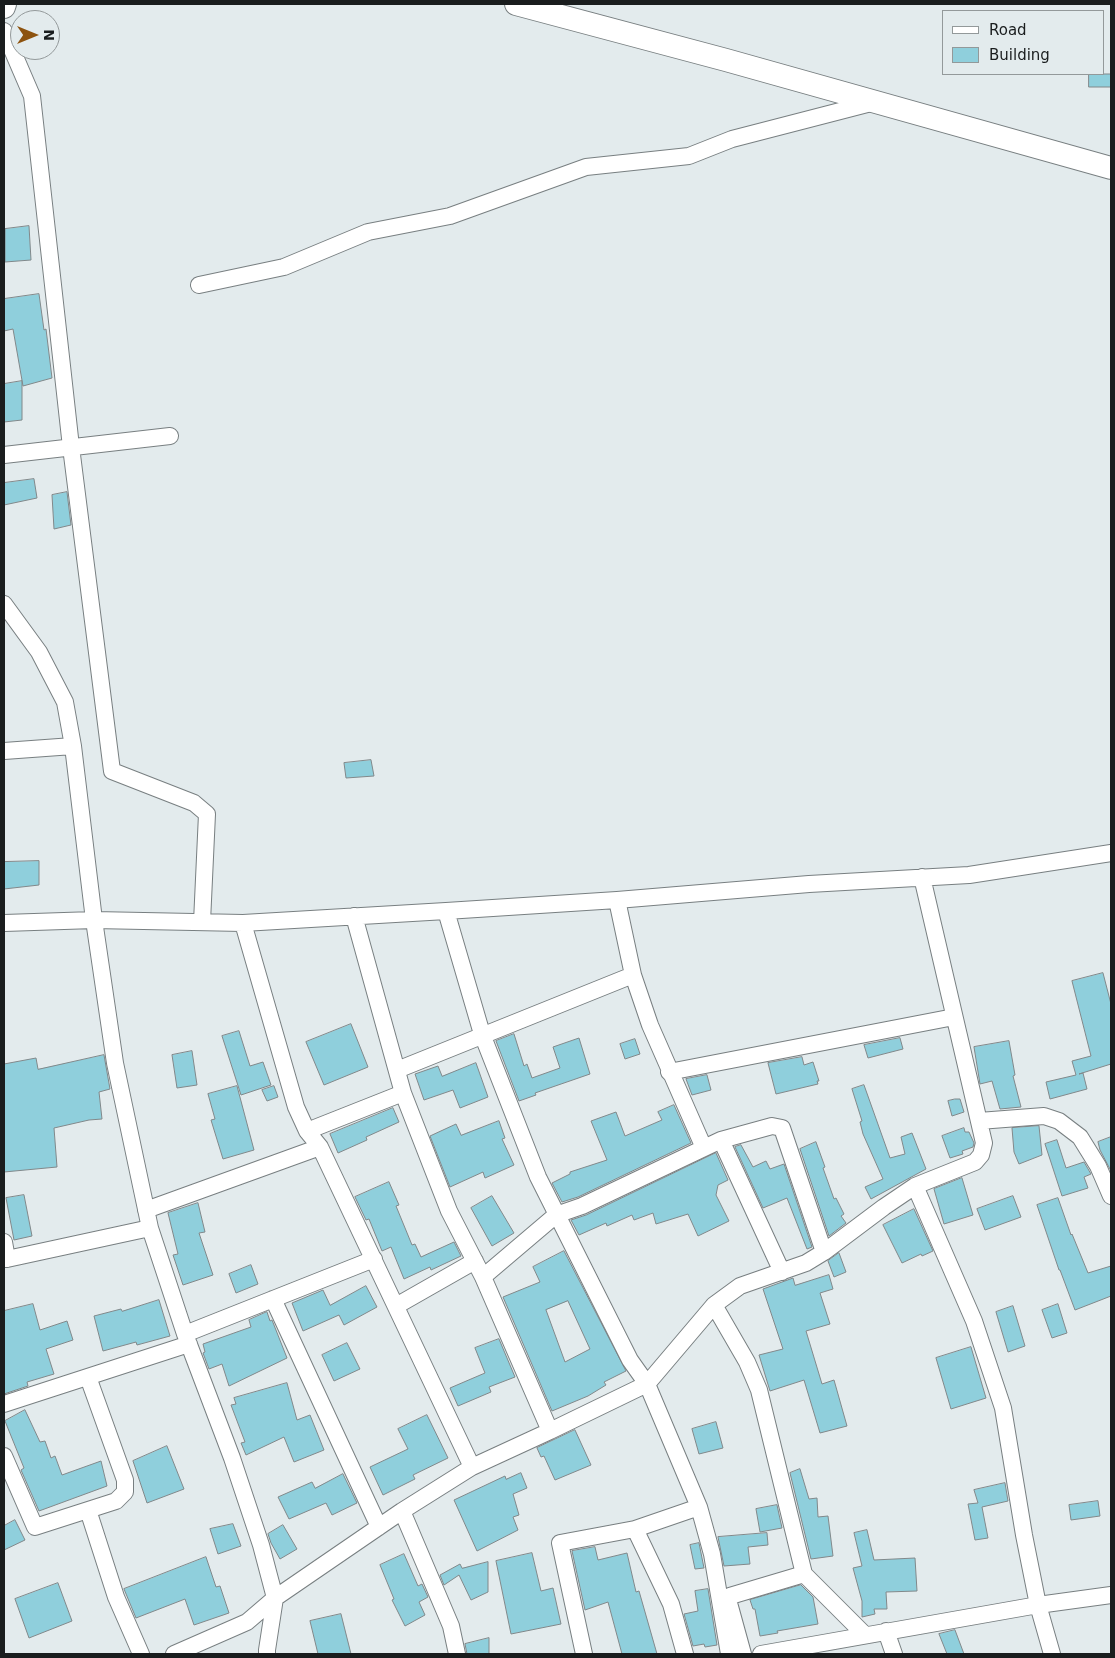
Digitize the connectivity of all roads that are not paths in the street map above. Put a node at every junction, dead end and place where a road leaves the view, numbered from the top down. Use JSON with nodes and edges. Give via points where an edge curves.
{"nodes":[{"id":1,"x":516,"y":4,"type":"edge"},
{"id":2,"x":4,"y":31,"type":"edge"},
{"id":3,"x":875,"y":102,"type":"junction"},
{"id":4,"x":1111,"y":168,"type":"edge"},
{"id":5,"x":199,"y":285,"type":"dead end"},
{"id":6,"x":170,"y":436,"type":"dead end"},
{"id":7,"x":71,"y":447,"type":"junction"},
{"id":8,"x":4,"y":455,"type":"edge"},
{"id":9,"x":4,"y":604,"type":"edge"},
{"id":10,"x":74,"y":746,"type":"junction"},
{"id":11,"x":4,"y":751,"type":"edge"},
{"id":12,"x":1111,"y":853,"type":"edge"},
{"id":13,"x":922,"y":877,"type":"junction"},
{"id":14,"x":617,"y":900,"type":"junction"},
{"id":15,"x":446,"y":911,"type":"junction"},
{"id":16,"x":354,"y":916,"type":"junction"},
{"id":17,"x":94,"y":920,"type":"junction"},
{"id":18,"x":4,"y":922,"type":"edge"},
{"id":19,"x":202,"y":922,"type":"junction"},
{"id":20,"x":243,"y":923,"type":"junction"},
{"id":21,"x":633,"y":975,"type":"junction"},
{"id":22,"x":954,"y":1017,"type":"junction"},
{"id":23,"x":482,"y":1034,"type":"junction"},
{"id":24,"x":397,"y":1070,"type":"junction"},
{"id":25,"x":669,"y":1072,"type":"junction"},
{"id":26,"x":403,"y":1093,"type":"junction"},
{"id":27,"x":979,"y":1121,"type":"junction"},
{"id":28,"x":307,"y":1131,"type":"junction"},
{"id":29,"x":721,"y":1140,"type":"junction"},
{"id":30,"x":320,"y":1147,"type":"junction"},
{"id":31,"x":704,"y":1148,"type":"junction"},
{"id":32,"x":915,"y":1186,"type":"junction"},
{"id":33,"x":1111,"y":1196,"type":"edge"},
{"id":34,"x":146,"y":1210,"type":"junction"},
{"id":35,"x":556,"y":1215,"type":"junction"},
{"id":36,"x":150,"y":1228,"type":"junction"},
{"id":37,"x":4,"y":1242,"type":"edge"},
{"id":38,"x":824,"y":1252,"type":"junction"},
{"id":39,"x":5,"y":1259,"type":"edge"},
{"id":40,"x":374,"y":1259,"type":"junction"},
{"id":41,"x":475,"y":1261,"type":"junction"},
{"id":42,"x":782,"y":1272,"type":"junction"},
{"id":43,"x":484,"y":1277,"type":"junction"},
{"id":44,"x":273,"y":1299,"type":"junction"},
{"id":45,"x":714,"y":1305,"type":"junction"},
{"id":46,"x":396,"y":1306,"type":"junction"},
{"id":47,"x":187,"y":1339,"type":"junction"},
{"id":48,"x":88,"y":1377,"type":"junction"},
{"id":49,"x":647,"y":1384,"type":"junction"},
{"id":50,"x":4,"y":1404,"type":"edge"},
{"id":51,"x":550,"y":1431,"type":"junction"},
{"id":52,"x":4,"y":1456,"type":"edge"},
{"id":53,"x":472,"y":1467,"type":"junction"},
{"id":54,"x":699,"y":1507,"type":"junction"},
{"id":55,"x":88,"y":1510,"type":"junction"},
{"id":56,"x":402,"y":1511,"type":"junction"},
{"id":57,"x":379,"y":1527,"type":"junction"},
{"id":58,"x":635,"y":1529,"type":"junction"},
{"id":59,"x":804,"y":1574,"type":"junction"},
{"id":60,"x":1111,"y":1594,"type":"edge"},
{"id":61,"x":275,"y":1598,"type":"junction"},
{"id":62,"x":1038,"y":1605,"type":"junction"},
{"id":63,"x":886,"y":1632,"type":"junction"},
{"id":64,"x":866,"y":1635,"type":"junction"},
{"id":65,"x":141,"y":1654,"type":"edge"},
{"id":66,"x":174,"y":1654,"type":"edge"},
{"id":67,"x":267,"y":1654,"type":"edge"},
{"id":68,"x":456,"y":1654,"type":"edge"},
{"id":69,"x":584,"y":1654,"type":"edge"},
{"id":70,"x":684,"y":1654,"type":"edge"},
{"id":71,"x":729,"y":1654,"type":"edge"},
{"id":72,"x":743,"y":1654,"type":"edge"},
{"id":73,"x":761,"y":1654,"type":"edge"},
{"id":74,"x":894,"y":1654,"type":"edge"},
{"id":75,"x":1052,"y":1654,"type":"edge"}],
"edges":[{"from":1,"to":3,"type":"main road"},
{"from":2,"to":7,"type":"street","via":[[32,96]]},
{"from":3,"to":4,"type":"main road"},
{"from":3,"to":5,"type":"street","via":[[732,140],[689,156],[586,167],[450,216],[368,232],[284,267]]},
{"from":6,"to":7,"type":"street"},
{"from":7,"to":8,"type":"street"},
{"from":7,"to":19,"type":"street","via":[[112,771],[194,803],[206,814]]},
{"from":9,"to":10,"type":"street","via":[[39,652],[64,702]]},
{"from":10,"to":11,"type":"street"},
{"from":10,"to":17,"type":"street"},
{"from":12,"to":13,"type":"street","via":[[969,875]]},
{"from":13,"to":14,"type":"street"},
{"from":13,"to":22,"type":"street"},
{"from":14,"to":15,"type":"street"},
{"from":14,"to":21,"type":"street"},
{"from":15,"to":16,"type":"street"},
{"from":15,"to":23,"type":"street"},
{"from":16,"to":20,"type":"street"},
{"from":16,"to":24,"type":"street"},
{"from":17,"to":18,"type":"street"},
{"from":17,"to":19,"type":"street"},
{"from":17,"to":34,"type":"street","via":[[116,1063]]},
{"from":19,"to":20,"type":"street"},
{"from":20,"to":28,"type":"street","via":[[296,1107]]},
{"from":21,"to":23,"type":"street"},
{"from":21,"to":25,"type":"street"},
{"from":22,"to":25,"type":"street"},
{"from":22,"to":27,"type":"street"},
{"from":23,"to":24,"type":"street"},
{"from":23,"to":35,"type":"street"},
{"from":24,"to":26,"type":"street"},
{"from":25,"to":31,"type":"street"},
{"from":26,"to":28,"type":"street"},
{"from":26,"to":41,"type":"street","via":[[449,1211]]},
{"from":27,"to":32,"type":"street","via":[[984,1143],[982,1154],[975,1162]]},
{"from":27,"to":33,"type":"street","via":[[1044,1116],[1059,1121],[1080,1137]]},
{"from":28,"to":30,"type":"street"},
{"from":29,"to":31,"type":"street"},
{"from":29,"to":38,"type":"street","via":[[772,1126],[782,1128]]},
{"from":29,"to":42,"type":"street"},
{"from":30,"to":34,"type":"street"},
{"from":30,"to":40,"type":"street"},
{"from":31,"to":35,"type":"street","via":[[582,1206]]},
{"from":32,"to":38,"type":"street"},
{"from":32,"to":62,"type":"street","via":[[974,1321],[1003,1408]]},
{"from":34,"to":36,"type":"street"},
{"from":35,"to":43,"type":"street"},
{"from":35,"to":49,"type":"street","via":[[630,1360]]},
{"from":36,"to":39,"type":"street"},
{"from":36,"to":47,"type":"street"},
{"from":37,"to":39,"type":"street"},
{"from":38,"to":42,"type":"street"},
{"from":40,"to":44,"type":"street"},
{"from":40,"to":46,"type":"street"},
{"from":41,"to":43,"type":"street"},
{"from":41,"to":46,"type":"street"},
{"from":42,"to":45,"type":"street","via":[[740,1286]]},
{"from":43,"to":51,"type":"street"},
{"from":44,"to":47,"type":"street"},
{"from":44,"to":57,"type":"street"},
{"from":45,"to":49,"type":"street"},
{"from":45,"to":59,"type":"street","via":[[759,1390]]},
{"from":46,"to":53,"type":"street"},
{"from":47,"to":48,"type":"street"},
{"from":47,"to":61,"type":"street","via":[[232,1458]]},
{"from":48,"to":50,"type":"street"},
{"from":48,"to":55,"type":"street","via":[[125,1480],[126,1492],[116,1501]]},
{"from":49,"to":51,"type":"street"},
{"from":49,"to":54,"type":"street"},
{"from":51,"to":53,"type":"street"},
{"from":52,"to":55,"type":"street","via":[[35,1527]]},
{"from":53,"to":56,"type":"street"},
{"from":54,"to":58,"type":"street"},
{"from":54,"to":71,"type":"street","via":[[712,1554]]},
{"from":55,"to":65,"type":"street","via":[[116,1597]]},
{"from":56,"to":57,"type":"street"},
{"from":56,"to":68,"type":"street","via":[[451,1626]]},
{"from":57,"to":61,"type":"street"},
{"from":58,"to":69,"type":"street","via":[[560,1543]]},
{"from":58,"to":70,"type":"street","via":[[671,1604]]},
{"from":59,"to":64,"type":"street"},
{"from":59,"to":72,"type":"street","via":[[730,1596]]},
{"from":60,"to":62,"type":"street"},
{"from":61,"to":66,"type":"street","via":[[247,1622]]},
{"from":61,"to":67,"type":"street"},
{"from":62,"to":63,"type":"street"},
{"from":62,"to":75,"type":"street"},
{"from":63,"to":64,"type":"street"},
{"from":63,"to":74,"type":"street"},
{"from":64,"to":73,"type":"street"}]}
